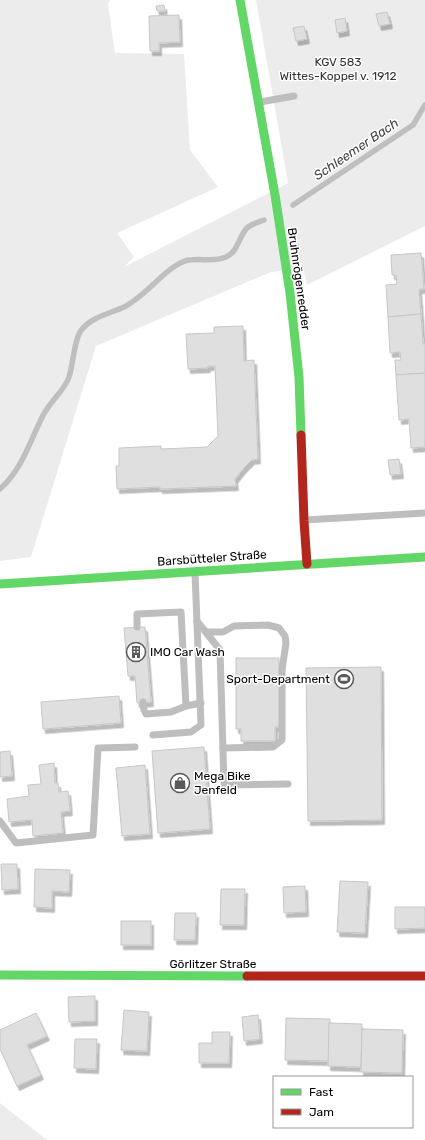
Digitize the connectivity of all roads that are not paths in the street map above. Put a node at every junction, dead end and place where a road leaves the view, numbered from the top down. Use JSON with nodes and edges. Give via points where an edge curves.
{"nodes":[{"id":1,"x":240,"y":0,"type":"edge"},
{"id":2,"x":294,"y":96,"type":"dead end"},
{"id":3,"x":258,"y":102,"type":"junction"},
{"id":4,"x":425,"y":513,"type":"edge"},
{"id":5,"x":304,"y":521,"type":"junction"},
{"id":6,"x":425,"y":557,"type":"edge"},
{"id":7,"x":307,"y":564,"type":"junction"},
{"id":8,"x":195,"y":571,"type":"junction"},
{"id":9,"x":0,"y":584,"type":"edge"},
{"id":10,"x":197,"y":621,"type":"junction"},
{"id":11,"x":137,"y":628,"type":"dead end"},
{"id":12,"x":206,"y":632,"type":"junction"},
{"id":13,"x":142,"y":702,"type":"dead end"},
{"id":14,"x":201,"y":703,"type":"junction"},
{"id":15,"x":186,"y":706,"type":"junction"},
{"id":16,"x":153,"y":735,"type":"dead end"},
{"id":17,"x":135,"y":747,"type":"dead end"},
{"id":18,"x":223,"y":748,"type":"junction"},
{"id":19,"x":288,"y":784,"type":"dead end"},
{"id":20,"x":0,"y":821,"type":"edge"},
{"id":21,"x":0,"y":975,"type":"edge"},
{"id":22,"x":425,"y":976,"type":"edge"}],
"edges":[{"from":1,"to":3,"type":"street","name":"Bruhnrögenredder"},
{"from":2,"to":3,"type":"lane"},
{"from":3,"to":5,"type":"street","name":"Bruhnrögenredder","via":[[290,293],[299,377]]},
{"from":4,"to":5,"type":"lane"},
{"from":5,"to":7,"type":"street","name":"Bruhnrögenredder"},
{"from":6,"to":7,"type":"street","name":"Barsbütteler Straße"},
{"from":7,"to":8,"type":"street","name":"Barsbütteler Straße"},
{"from":8,"to":9,"type":"street","name":"Barsbütteler Straße"},
{"from":8,"to":10,"type":"lane"},
{"from":10,"to":12,"type":"lane"},
{"from":10,"to":14,"type":"lane"},
{"from":11,"to":15,"type":"lane","via":[[137,614],[181,612]]},
{"from":12,"to":18,"type":"lane","via":[[220,650]]},
{"from":12,"to":18,"type":"lane","via":[[223,632],[234,626],[268,625],[278,628],[285,636],[282,670],[282,740],[273,747]]},
{"from":13,"to":15,"type":"lane","via":[[146,714],[171,712]]},
{"from":14,"to":15,"type":"lane"},
{"from":14,"to":16,"type":"lane","via":[[202,725],[191,732]]},
{"from":17,"to":20,"type":"lane","via":[[98,748],[93,835],[16,843]]},
{"from":18,"to":19,"type":"lane","via":[[224,785]]},
{"from":21,"to":22,"type":"street","name":"Görlitzer Straße"}]}
